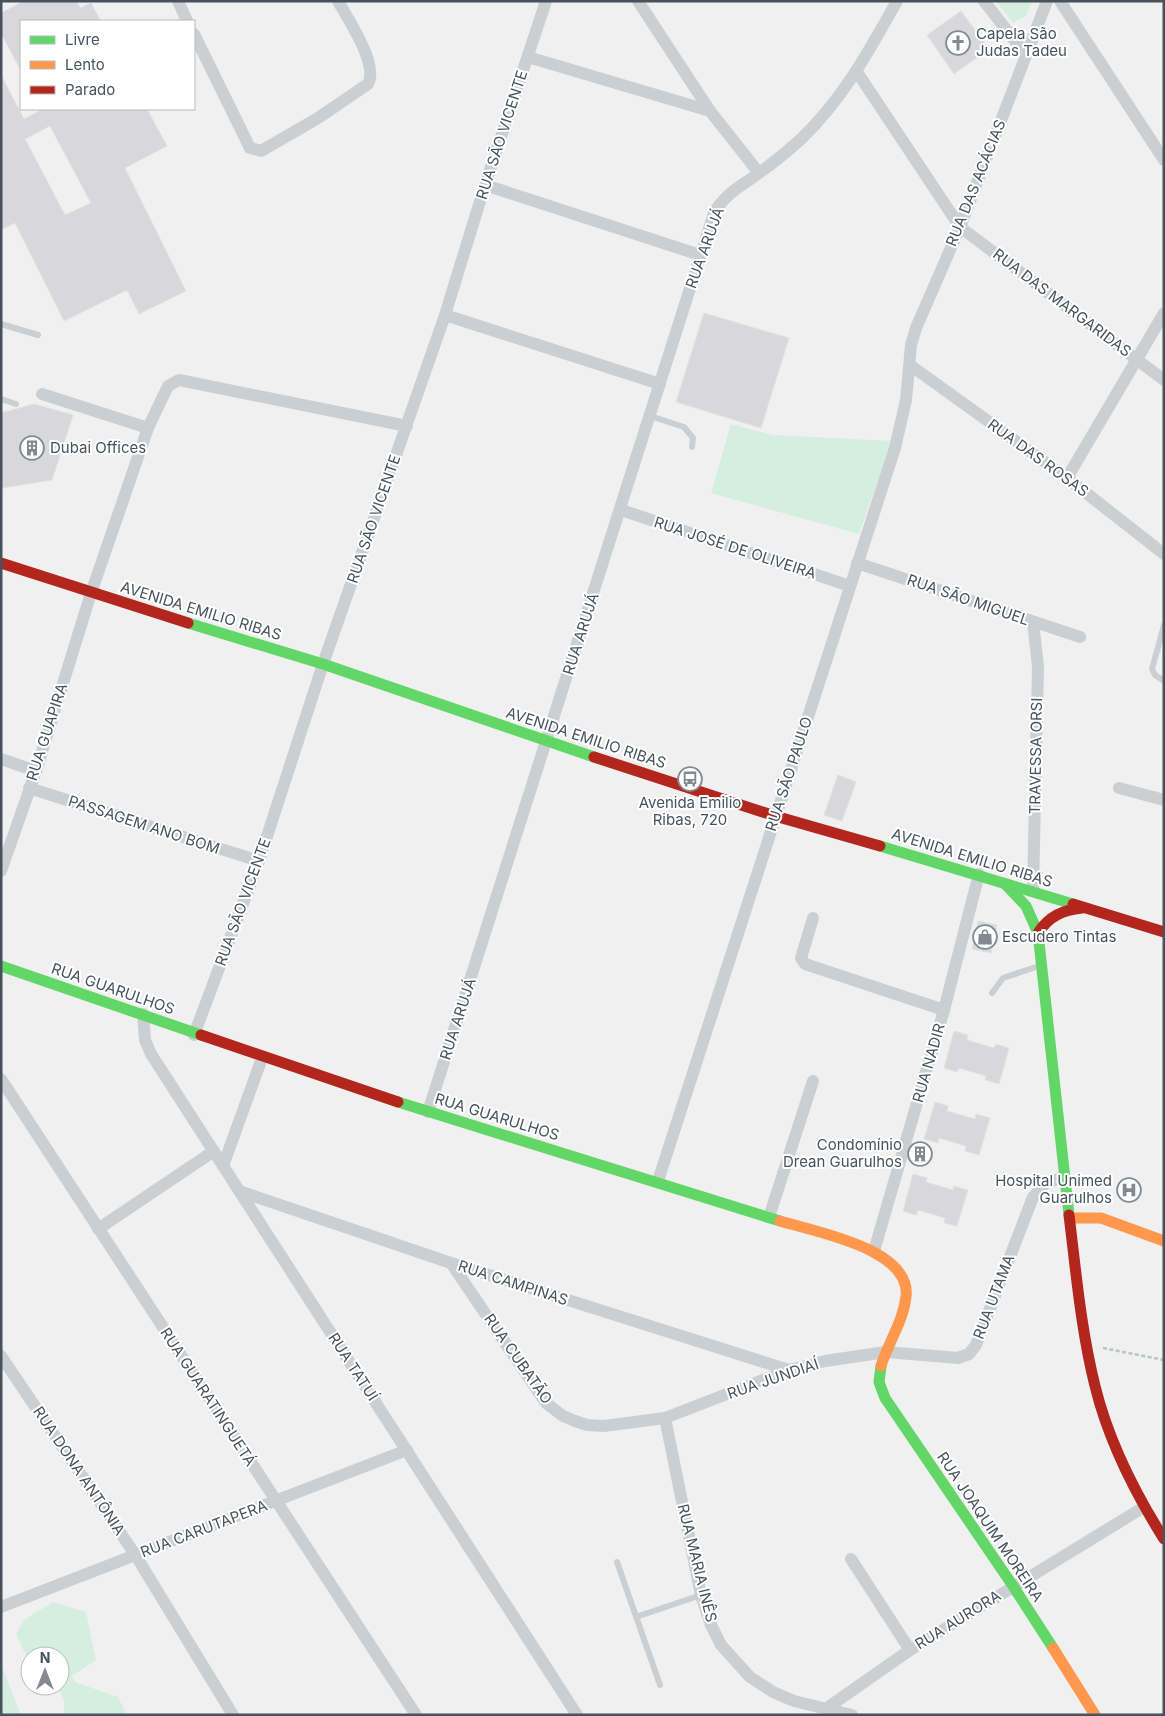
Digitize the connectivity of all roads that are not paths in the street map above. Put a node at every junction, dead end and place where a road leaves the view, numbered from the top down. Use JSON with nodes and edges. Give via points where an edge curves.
{"nodes":[{"id":1,"x":178,"y":1,"type":"edge"},
{"id":2,"x":338,"y":1,"type":"edge"},
{"id":3,"x":546,"y":1,"type":"edge"},
{"id":4,"x":638,"y":1,"type":"edge"},
{"id":5,"x":898,"y":1,"type":"edge"},
{"id":6,"x":984,"y":1,"type":"edge"},
{"id":7,"x":1047,"y":1,"type":"edge"},
{"id":8,"x":1060,"y":1,"type":"edge"},
{"id":9,"x":187,"y":20,"type":"edge"},
{"id":10,"x":195,"y":36,"type":"edge"},
{"id":11,"x":1026,"y":55,"type":"junction"},
{"id":12,"x":528,"y":57,"type":"junction"},
{"id":13,"x":857,"y":72,"type":"junction"},
{"id":14,"x":710,"y":111,"type":"junction"},
{"id":15,"x":1164,"y":160,"type":"edge"},
{"id":16,"x":759,"y":173,"type":"junction"},
{"id":17,"x":485,"y":185,"type":"junction"},
{"id":18,"x":960,"y":227,"type":"junction"},
{"id":19,"x":700,"y":255,"type":"junction"},
{"id":20,"x":1164,"y":312,"type":"edge"},
{"id":21,"x":445,"y":315,"type":"junction"},
{"id":22,"x":1,"y":324,"type":"edge"},
{"id":23,"x":38,"y":335,"type":"dead end"},
{"id":24,"x":1137,"y":360,"type":"junction"},
{"id":25,"x":910,"y":365,"type":"junction"},
{"id":26,"x":1164,"y":380,"type":"edge"},
{"id":27,"x":660,"y":384,"type":"junction"},
{"id":28,"x":42,"y":394,"type":"dead end"},
{"id":29,"x":1,"y":399,"type":"edge"},
{"id":30,"x":16,"y":404,"type":"dead end"},
{"id":31,"x":650,"y":416,"type":"junction"},
{"id":32,"x":407,"y":426,"type":"junction"},
{"id":33,"x":148,"y":428,"type":"junction"},
{"id":34,"x":692,"y":447,"type":"dead end"},
{"id":35,"x":1067,"y":478,"type":"junction"},
{"id":36,"x":621,"y":510,"type":"junction"},
{"id":37,"x":1164,"y":554,"type":"edge"},
{"id":38,"x":1,"y":563,"type":"edge"},
{"id":39,"x":857,"y":563,"type":"junction"},
{"id":40,"x":850,"y":586,"type":"junction"},
{"id":41,"x":91,"y":593,"type":"junction"},
{"id":42,"x":1034,"y":622,"type":"junction"},
{"id":43,"x":1164,"y":625,"type":"edge"},
{"id":44,"x":1080,"y":637,"type":"dead end"},
{"id":45,"x":323,"y":664,"type":"junction"},
{"id":46,"x":1164,"y":681,"type":"edge"},
{"id":47,"x":547,"y":742,"type":"junction"},
{"id":48,"x":1,"y":759,"type":"edge"},
{"id":49,"x":36,"y":771,"type":"junction"},
{"id":50,"x":29,"y":788,"type":"junction"},
{"id":51,"x":1119,"y":788,"type":"dead end"},
{"id":52,"x":1164,"y":800,"type":"edge"},
{"id":53,"x":775,"y":816,"type":"junction"},
{"id":54,"x":259,"y":861,"type":"junction"},
{"id":55,"x":1,"y":871,"type":"edge"},
{"id":56,"x":979,"y":874,"type":"junction"},
{"id":57,"x":1002,"y":882,"type":"junction"},
{"id":58,"x":1033,"y":891,"type":"junction"},
{"id":59,"x":1085,"y":908,"type":"junction"},
{"id":60,"x":813,"y":918,"type":"dead end"},
{"id":61,"x":1164,"y":932,"type":"edge"},
{"id":62,"x":1038,"y":933,"type":"junction"},
{"id":63,"x":1042,"y":965,"type":"junction"},
{"id":64,"x":1,"y":966,"type":"edge"},
{"id":65,"x":992,"y":993,"type":"dead end"},
{"id":66,"x":944,"y":1010,"type":"junction"},
{"id":67,"x":143,"y":1014,"type":"junction"},
{"id":68,"x":194,"y":1035,"type":"junction"},
{"id":69,"x":262,"y":1058,"type":"junction"},
{"id":70,"x":1,"y":1079,"type":"edge"},
{"id":71,"x":813,"y":1081,"type":"dead end"},
{"id":72,"x":428,"y":1112,"type":"junction"},
{"id":73,"x":214,"y":1151,"type":"junction"},
{"id":74,"x":223,"y":1166,"type":"junction"},
{"id":75,"x":1064,"y":1177,"type":"junction"},
{"id":76,"x":658,"y":1182,"type":"junction"},
{"id":77,"x":239,"y":1191,"type":"junction"},
{"id":78,"x":769,"y":1217,"type":"junction"},
{"id":79,"x":1070,"y":1218,"type":"junction"},
{"id":80,"x":98,"y":1229,"type":"junction"},
{"id":81,"x":1164,"y":1241,"type":"edge"},
{"id":82,"x":874,"y":1251,"type":"junction"},
{"id":83,"x":451,"y":1263,"type":"junction"},
{"id":84,"x":886,"y":1352,"type":"junction"},
{"id":85,"x":1,"y":1356,"type":"edge"},
{"id":86,"x":789,"y":1370,"type":"junction"},
{"id":87,"x":665,"y":1418,"type":"junction"},
{"id":88,"x":407,"y":1450,"type":"junction"},
{"id":89,"x":277,"y":1502,"type":"junction"},
{"id":90,"x":1144,"y":1507,"type":"junction"},
{"id":91,"x":1164,"y":1539,"type":"edge"},
{"id":92,"x":136,"y":1556,"type":"junction"},
{"id":93,"x":850,"y":1559,"type":"dead end"},
{"id":94,"x":617,"y":1562,"type":"dead end"},
{"id":95,"x":1013,"y":1586,"type":"junction"},
{"id":96,"x":701,"y":1595,"type":"junction"},
{"id":97,"x":1,"y":1607,"type":"edge"},
{"id":98,"x":636,"y":1617,"type":"junction"},
{"id":99,"x":910,"y":1650,"type":"junction"},
{"id":100,"x":660,"y":1685,"type":"dead end"},
{"id":101,"x":827,"y":1708,"type":"junction"},
{"id":102,"x":233,"y":1715,"type":"edge"},
{"id":103,"x":416,"y":1715,"type":"edge"},
{"id":104,"x":577,"y":1715,"type":"edge"},
{"id":105,"x":852,"y":1715,"type":"edge"},
{"id":106,"x":1095,"y":1715,"type":"edge"}],
"edges":[{"from":1,"to":9,"type":"street"},
{"from":2,"to":10,"type":"street","via":[[370,63],[371,79],[318,118],[261,151],[250,148]]},
{"from":3,"to":12,"type":"street","name":"RUA SÃO VICENTE"},
{"from":4,"to":14,"type":"street"},
{"from":5,"to":13,"type":"street","name":"RUA ARUJÁ"},
{"from":6,"to":11,"type":"street"},
{"from":7,"to":11,"type":"street","name":"RUA DAS ACÁCIAS"},
{"from":8,"to":15,"type":"street"},
{"from":11,"to":18,"type":"street","name":"RUA DAS ACÁCIAS"},
{"from":12,"to":14,"type":"street"},
{"from":12,"to":17,"type":"street","name":"RUA SÃO VICENTE"},
{"from":13,"to":16,"type":"street","name":"RUA ARUJÁ","via":[[833,105],[800,140]]},
{"from":13,"to":18,"type":"street","name":"RUA DAS MARGARIDAS"},
{"from":14,"to":16,"type":"street"},
{"from":16,"to":19,"type":"street","name":"RUA ARUJÁ","via":[[721,202]]},
{"from":17,"to":19,"type":"street"},
{"from":17,"to":21,"type":"street","name":"RUA SÃO VICENTE"},
{"from":18,"to":24,"type":"street","name":"RUA DAS MARGARIDAS"},
{"from":18,"to":25,"type":"street","name":"RUA DAS ACÁCIAS","via":[[916,328]]},
{"from":19,"to":27,"type":"street","name":"RUA ARUJÁ"},
{"from":20,"to":24,"type":"street"},
{"from":21,"to":27,"type":"street"},
{"from":21,"to":32,"type":"street","name":"RUA SÃO VICENTE"},
{"from":22,"to":23,"type":"lane"},
{"from":24,"to":26,"type":"street","name":"RUA DAS MARGARIDAS"},
{"from":24,"to":35,"type":"street"},
{"from":25,"to":35,"type":"street","name":"RUA DAS ROSAS"},
{"from":25,"to":39,"type":"street","name":"RUA SÃO PAULO","via":[[895,448]]},
{"from":27,"to":31,"type":"street","name":"RUA ARUJÁ"},
{"from":28,"to":33,"type":"street"},
{"from":29,"to":30,"type":"lane"},
{"from":31,"to":34,"type":"lane","via":[[684,427],[693,438]]},
{"from":31,"to":36,"type":"street","name":"RUA ARUJÁ"},
{"from":32,"to":33,"type":"street","name":"RUA GUAPIRA","via":[[179,380],[168,386]]},
{"from":32,"to":45,"type":"street","name":"RUA SÃO VICENTE"},
{"from":33,"to":41,"type":"street","name":"RUA GUAPIRA"},
{"from":35,"to":37,"type":"street","name":"RUA DAS ROSAS"},
{"from":36,"to":40,"type":"street","name":"RUA JOSÉ DE OLIVEIRA"},
{"from":36,"to":47,"type":"street","name":"RUA ARUJÁ"},
{"from":38,"to":41,"type":"main road","name":"AVENIDA EMILIO RIBAS"},
{"from":39,"to":40,"type":"street","name":"RUA SÃO PAULO"},
{"from":39,"to":42,"type":"street","name":"RUA SÃO MIGUEL"},
{"from":40,"to":53,"type":"street","name":"RUA SÃO PAULO"},
{"from":41,"to":45,"type":"main road","name":"AVENIDA EMILIO RIBAS"},
{"from":41,"to":49,"type":"street","name":"RUA GUAPIRA"},
{"from":42,"to":44,"type":"street","name":"RUA SÃO MIGUEL"},
{"from":42,"to":58,"type":"street","name":"TRAVESSA ORSI","via":[[1038,667]]},
{"from":43,"to":46,"type":"lane","via":[[1152,669]]},
{"from":45,"to":47,"type":"main road","name":"AVENIDA EMILIO RIBAS"},
{"from":45,"to":54,"type":"street","name":"RUA SÃO VICENTE"},
{"from":47,"to":53,"type":"main road","name":"AVENIDA EMILIO RIBAS"},
{"from":47,"to":72,"type":"street","name":"RUA ARUJÁ"},
{"from":48,"to":49,"type":"street"},
{"from":49,"to":50,"type":"street","name":"RUA GUAPIRA"},
{"from":50,"to":54,"type":"street","name":"PASSAGEM ANO BOM"},
{"from":50,"to":55,"type":"street","name":"RUA GUAPIRA"},
{"from":51,"to":52,"type":"street"},
{"from":53,"to":56,"type":"main road","name":"AVENIDA EMILIO RIBAS"},
{"from":53,"to":76,"type":"street","name":"RUA SÃO PAULO"},
{"from":54,"to":68,"type":"street","name":"RUA SÃO VICENTE"},
{"from":56,"to":57,"type":"main road","name":"AVENIDA EMILIO RIBAS"},
{"from":56,"to":66,"type":"street","name":"RUA NADIR"},
{"from":57,"to":58,"type":"main road","name":"AVENIDA EMILIO RIBAS"},
{"from":57,"to":62,"type":"main road","via":[[1026,906]]},
{"from":58,"to":59,"type":"main road","name":"AVENIDA EMILIO RIBAS"},
{"from":59,"to":61,"type":"main road","name":"AVENIDA EMILIO RIBAS"},
{"from":59,"to":62,"type":"main road","via":[[1058,913],[1049,918]]},
{"from":60,"to":66,"type":"street","via":[[801,958],[805,964]]},
{"from":62,"to":63,"type":"main road"},
{"from":63,"to":65,"type":"lane","via":[[1003,978]]},
{"from":63,"to":75,"type":"main road"},
{"from":64,"to":67,"type":"main road","name":"RUA GUARULHOS"},
{"from":66,"to":82,"type":"street","name":"RUA NADIR"},
{"from":67,"to":68,"type":"main road","name":"RUA GUARULHOS"},
{"from":67,"to":73,"type":"street","name":"RUA TATUÍ","via":[[145,1040],[151,1054]]},
{"from":68,"to":69,"type":"main road","name":"RUA GUARULHOS"},
{"from":69,"to":72,"type":"main road","name":"RUA GUARULHOS"},
{"from":69,"to":74,"type":"street"},
{"from":70,"to":80,"type":"street","name":"RUA GUARATINGUETÁ"},
{"from":71,"to":78,"type":"street"},
{"from":72,"to":76,"type":"main road","name":"RUA GUARULHOS"},
{"from":73,"to":74,"type":"street","name":"RUA TATUÍ"},
{"from":73,"to":80,"type":"street"},
{"from":74,"to":77,"type":"street","name":"RUA TATUÍ"},
{"from":75,"to":79,"type":"main road"},
{"from":75,"to":84,"type":"street","name":"RUA UTAMA","via":[[1046,1182],[1034,1197],[976,1346],[969,1354],[958,1358]]},
{"from":76,"to":78,"type":"main road","name":"RUA GUARULHOS"},
{"from":77,"to":83,"type":"street","name":"RUA CAMPINAS"},
{"from":77,"to":88,"type":"street","name":"RUA TATUÍ"},
{"from":78,"to":82,"type":"main road","name":"RUA GUARULHOS"},
{"from":79,"to":81,"type":"main road","via":[[1101,1218]]},
{"from":79,"to":90,"type":"main road","via":[[1086,1345],[1095,1387],[1109,1429]]},
{"from":80,"to":89,"type":"street","name":"RUA GUARATINGUETÁ"},
{"from":82,"to":84,"type":"main road","name":"RUA GUARULHOS","via":[[899,1270],[904,1283],[904,1312]]},
{"from":83,"to":86,"type":"street","name":"RUA CAMPINAS"},
{"from":83,"to":87,"type":"street","name":"RUA CUBATÃO","via":[[546,1402],[563,1416],[587,1425],[604,1426]]},
{"from":84,"to":86,"type":"street","name":"RUA JUNDIAÍ"},
{"from":84,"to":95,"type":"main road","name":"RUA JOAQUIM MOREIRA","via":[[879,1377],[885,1398]]},
{"from":85,"to":92,"type":"street","name":"RUA DONA ANTÔNIA"},
{"from":86,"to":87,"type":"street","name":"RUA JUNDIAÍ"},
{"from":87,"to":96,"type":"street","name":"RUA MARIA INÊS"},
{"from":88,"to":89,"type":"street","name":"RUA CARUTAPERA"},
{"from":88,"to":104,"type":"street","name":"RUA TATUÍ"},
{"from":89,"to":92,"type":"street","name":"RUA CARUTAPERA"},
{"from":89,"to":103,"type":"street","name":"RUA GUARATINGUETÁ"},
{"from":90,"to":91,"type":"main road"},
{"from":90,"to":95,"type":"street","name":"RUA AURORA"},
{"from":92,"to":97,"type":"street","name":"RUA CARUTAPERA"},
{"from":92,"to":102,"type":"street","name":"RUA DONA ANTÔNIA"},
{"from":93,"to":99,"type":"street"},
{"from":94,"to":98,"type":"lane"},
{"from":95,"to":99,"type":"street","name":"RUA AURORA"},
{"from":95,"to":106,"type":"main road","name":"RUA JOAQUIM MOREIRA"},
{"from":96,"to":98,"type":"lane"},
{"from":96,"to":101,"type":"street","name":"RUA MARIA INÊS","via":[[720,1644],[750,1677],[794,1701]]},
{"from":98,"to":100,"type":"lane"},
{"from":99,"to":101,"type":"street","name":"RUA AURORA"},
{"from":101,"to":105,"type":"street","name":"RUA MARIA INÊS"}]}
